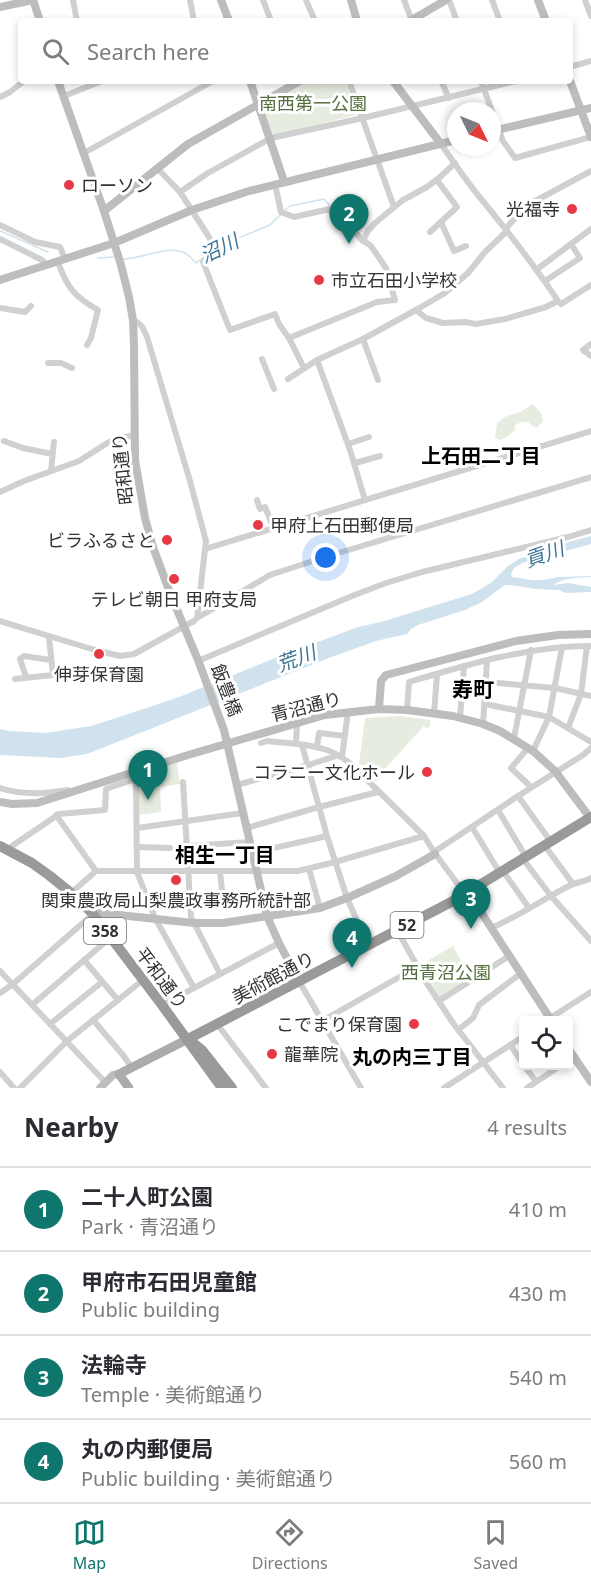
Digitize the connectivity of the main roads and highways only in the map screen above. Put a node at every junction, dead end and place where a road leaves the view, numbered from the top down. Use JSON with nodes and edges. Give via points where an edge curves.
{"nodes":[{"id":1,"x":591,"y":818,"type":"edge"},
{"id":2,"x":5,"y":849,"type":"edge"},
{"id":3,"x":188,"y":1040,"type":"junction"},
{"id":4,"x":129,"y":1088,"type":"edge"},
{"id":5,"x":222,"y":1088,"type":"edge"},
{"id":6,"x":232,"y":1088,"type":"edge"}],
"edges":[{"from":1,"to":3,"type":"highway","name":"美術館通り","number":"52","via":[[466,893]]},
{"from":2,"to":3,"type":"highway","name":"平和通り","number":"358","via":[[41,869],[93,915]]},
{"from":3,"to":4,"type":"main road","via":[[119,1074]]},
{"from":3,"to":5,"type":"highway","name":"平和通り"},
{"from":3,"to":6,"type":"highway","name":"平和通り","via":[[202,1050]]}]}
